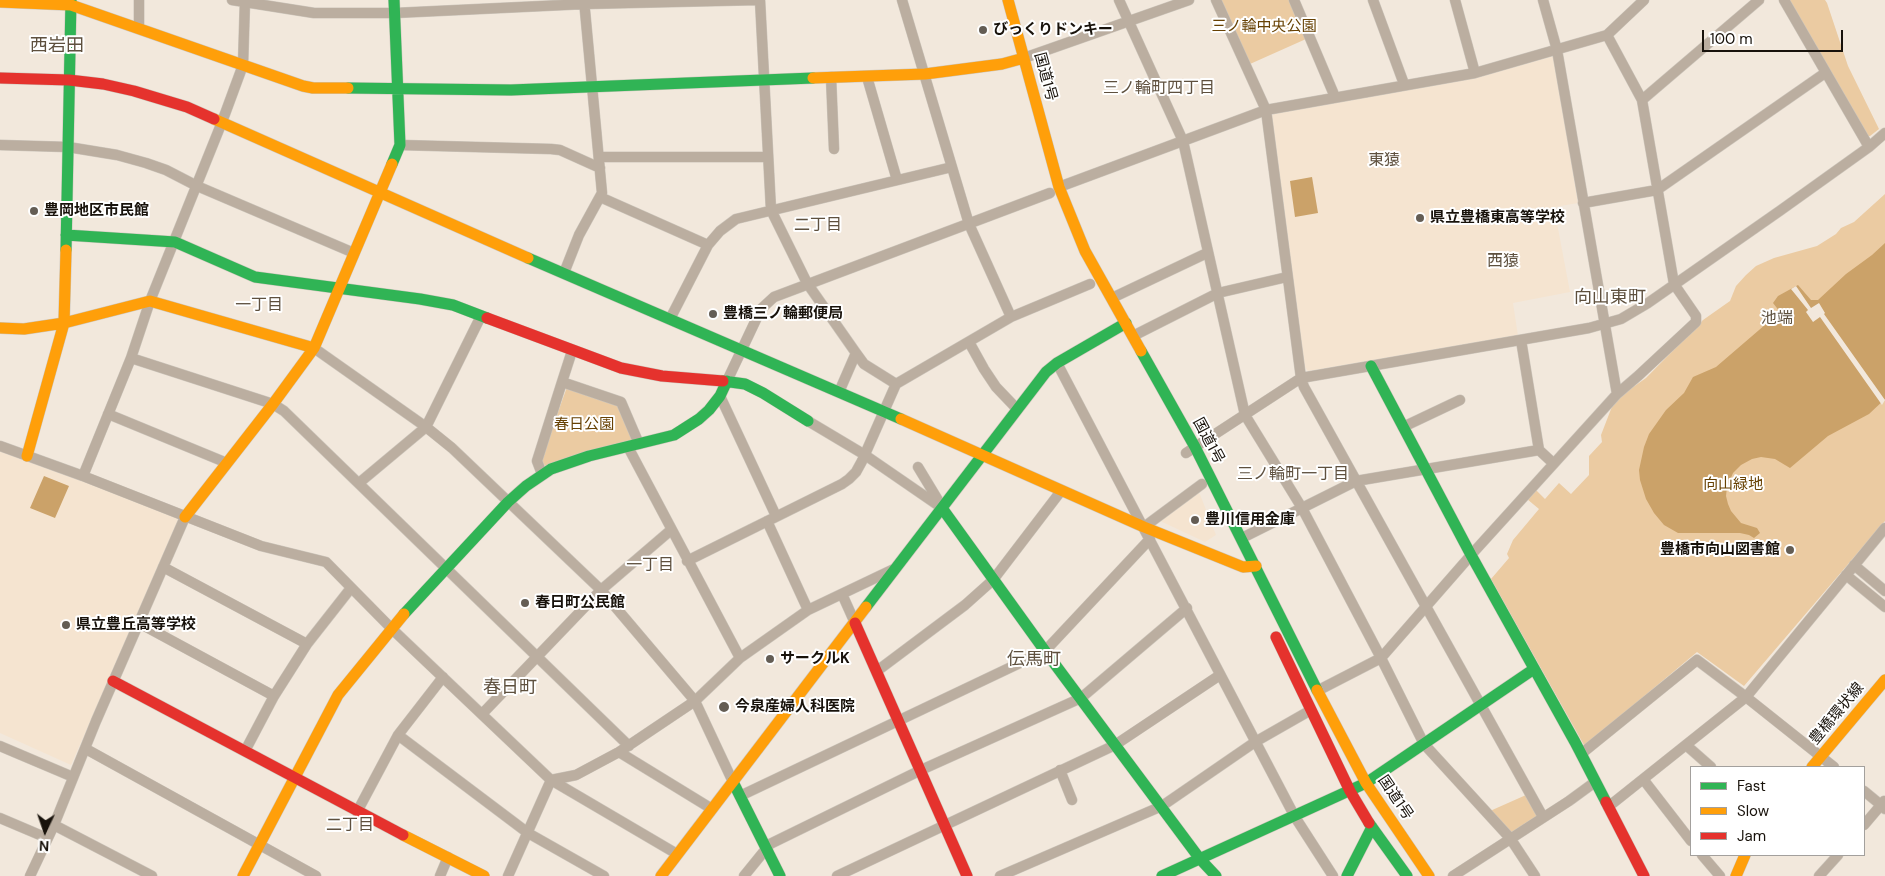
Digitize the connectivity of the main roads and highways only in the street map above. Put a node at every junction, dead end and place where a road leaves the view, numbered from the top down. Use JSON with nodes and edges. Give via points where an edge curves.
{"nodes":[{"id":1,"x":394,"y":0,"type":"edge"},
{"id":2,"x":997,"y":0,"type":"edge"},
{"id":3,"x":1008,"y":0,"type":"edge"},
{"id":4,"x":1,"y":2,"type":"edge"},
{"id":5,"x":71,"y":2,"type":"edge"},
{"id":6,"x":1019,"y":60,"type":"junction"},
{"id":7,"x":0,"y":78,"type":"edge"},
{"id":8,"x":70,"y":80,"type":"junction"},
{"id":9,"x":398,"y":90,"type":"junction"},
{"id":10,"x":1054,"y":190,"type":"junction"},
{"id":11,"x":380,"y":191,"type":"junction"},
{"id":12,"x":66,"y":234,"type":"junction"},
{"id":13,"x":340,"y":288,"type":"junction"},
{"id":14,"x":64,"y":323,"type":"junction"},
{"id":15,"x":1121,"y":326,"type":"junction"},
{"id":16,"x":0,"y":328,"type":"edge"},
{"id":17,"x":314,"y":348,"type":"junction"},
{"id":18,"x":1371,"y":366,"type":"road end"},
{"id":19,"x":727,"y":381,"type":"junction"},
{"id":20,"x":808,"y":421,"type":"road end"},
{"id":21,"x":1191,"y":450,"type":"junction"},
{"id":22,"x":27,"y":456,"type":"road end"},
{"id":23,"x":982,"y":456,"type":"junction"},
{"id":24,"x":942,"y":508,"type":"junction"},
{"id":25,"x":185,"y":517,"type":"road end"},
{"id":26,"x":1256,"y":566,"type":"junction"},
{"id":27,"x":1243,"y":567,"type":"junction"},
{"id":28,"x":1251,"y":585,"type":"dead end"},
{"id":29,"x":855,"y":623,"type":"junction"},
{"id":30,"x":1273,"y":630,"type":"dead end"},
{"id":31,"x":1534,"y":669,"type":"junction"},
{"id":32,"x":1885,"y":680,"type":"edge"},
{"id":33,"x":114,"y":681,"type":"road end"},
{"id":34,"x":1813,"y":766,"type":"edge"},
{"id":35,"x":295,"y":778,"type":"junction"},
{"id":36,"x":733,"y":782,"type":"junction"},
{"id":37,"x":1366,"y":783,"type":"junction"},
{"id":38,"x":1350,"y":791,"type":"junction"},
{"id":39,"x":1372,"y":827,"type":"junction"},
{"id":40,"x":1745,"y":856,"type":"edge"},
{"id":41,"x":1200,"y":859,"type":"junction"},
{"id":42,"x":243,"y":876,"type":"edge"},
{"id":43,"x":484,"y":876,"type":"edge"},
{"id":44,"x":660,"y":876,"type":"edge"},
{"id":45,"x":780,"y":876,"type":"edge"},
{"id":46,"x":967,"y":876,"type":"edge"},
{"id":47,"x":1162,"y":876,"type":"edge"},
{"id":48,"x":1191,"y":876,"type":"edge"},
{"id":49,"x":1216,"y":876,"type":"edge"},
{"id":50,"x":1347,"y":876,"type":"edge"},
{"id":51,"x":1407,"y":876,"type":"edge"},
{"id":52,"x":1429,"y":876,"type":"edge"},
{"id":53,"x":1644,"y":876,"type":"edge"},
{"id":54,"x":1736,"y":876,"type":"edge"}],
"edges":[{"from":1,"to":9,"type":"main road"},
{"from":2,"to":6,"type":"main road","name":"国道1号"},
{"from":3,"to":6,"type":"main road","name":"国道1号"},
{"from":4,"to":5,"type":"main road"},
{"from":5,"to":8,"type":"main road"},
{"from":5,"to":9,"type":"main road","via":[[303,86]]},
{"from":6,"to":9,"type":"main road","via":[[925,74],[867,77],[511,90]]},
{"from":6,"to":10,"type":"main road","name":"国道1号"},
{"from":7,"to":8,"type":"main road"},
{"from":8,"to":11,"type":"main road","via":[[134,91],[187,107]]},
{"from":8,"to":12,"type":"main road"},
{"from":9,"to":11,"type":"main road","via":[[400,145]]},
{"from":10,"to":15,"type":"main road","name":"国道1号","via":[[1112,298]]},
{"from":10,"to":15,"type":"main road","name":"国道1号","via":[[1068,238],[1090,284]]},
{"from":11,"to":13,"type":"main road"},
{"from":11,"to":23,"type":"main road"},
{"from":12,"to":13,"type":"main road","via":[[175,242],[255,277]]},
{"from":12,"to":14,"type":"main road"},
{"from":13,"to":17,"type":"main road"},
{"from":13,"to":19,"type":"main road","via":[[453,305],[635,372]]},
{"from":14,"to":16,"type":"main road","via":[[24,329]]},
{"from":14,"to":17,"type":"main road","via":[[150,301]]},
{"from":14,"to":22,"type":"main road"},
{"from":15,"to":21,"type":"main road","name":"国道1号"},
{"from":15,"to":21,"type":"main road","name":"国道1号","via":[[1133,336]]},
{"from":15,"to":23,"type":"main road","via":[[1046,372]]},
{"from":17,"to":25,"type":"main road"},
{"from":18,"to":31,"type":"main road"},
{"from":19,"to":20,"type":"main road","via":[[745,384]]},
{"from":19,"to":35,"type":"main road","via":[[709,410],[687,428],[674,435],[573,461],[542,474],[508,502],[391,628],[338,695]]},
{"from":21,"to":26,"type":"main road","name":"国道1号"},
{"from":21,"to":27,"type":"main road","name":"国道1号","via":[[1202,484]]},
{"from":23,"to":24,"type":"main road"},
{"from":23,"to":27,"type":"main road","via":[[1144,528]]},
{"from":24,"to":29,"type":"main road"},
{"from":24,"to":41,"type":"main road"},
{"from":26,"to":27,"type":"main road"},
{"from":26,"to":37,"type":"main road","name":"国道1号"},
{"from":27,"to":28,"type":"main road","name":"国道1号"},
{"from":29,"to":36,"type":"main road"},
{"from":29,"to":46,"type":"main road"},
{"from":30,"to":38,"type":"main road"},
{"from":31,"to":37,"type":"main road"},
{"from":31,"to":53,"type":"main road"},
{"from":32,"to":34,"type":"main road","name":"豊橋環状線"},
{"from":33,"to":35,"type":"main road"},
{"from":35,"to":42,"type":"main road"},
{"from":35,"to":43,"type":"main road"},
{"from":36,"to":44,"type":"main road"},
{"from":36,"to":45,"type":"main road"},
{"from":37,"to":38,"type":"main road"},
{"from":37,"to":52,"type":"main road","name":"国道1号"},
{"from":38,"to":39,"type":"main road"},
{"from":38,"to":41,"type":"main road"},
{"from":39,"to":50,"type":"main road"},
{"from":39,"to":51,"type":"main road"},
{"from":40,"to":54,"type":"main road"},
{"from":41,"to":47,"type":"main road"},
{"from":41,"to":48,"type":"main road"},
{"from":41,"to":49,"type":"main road"}]}
